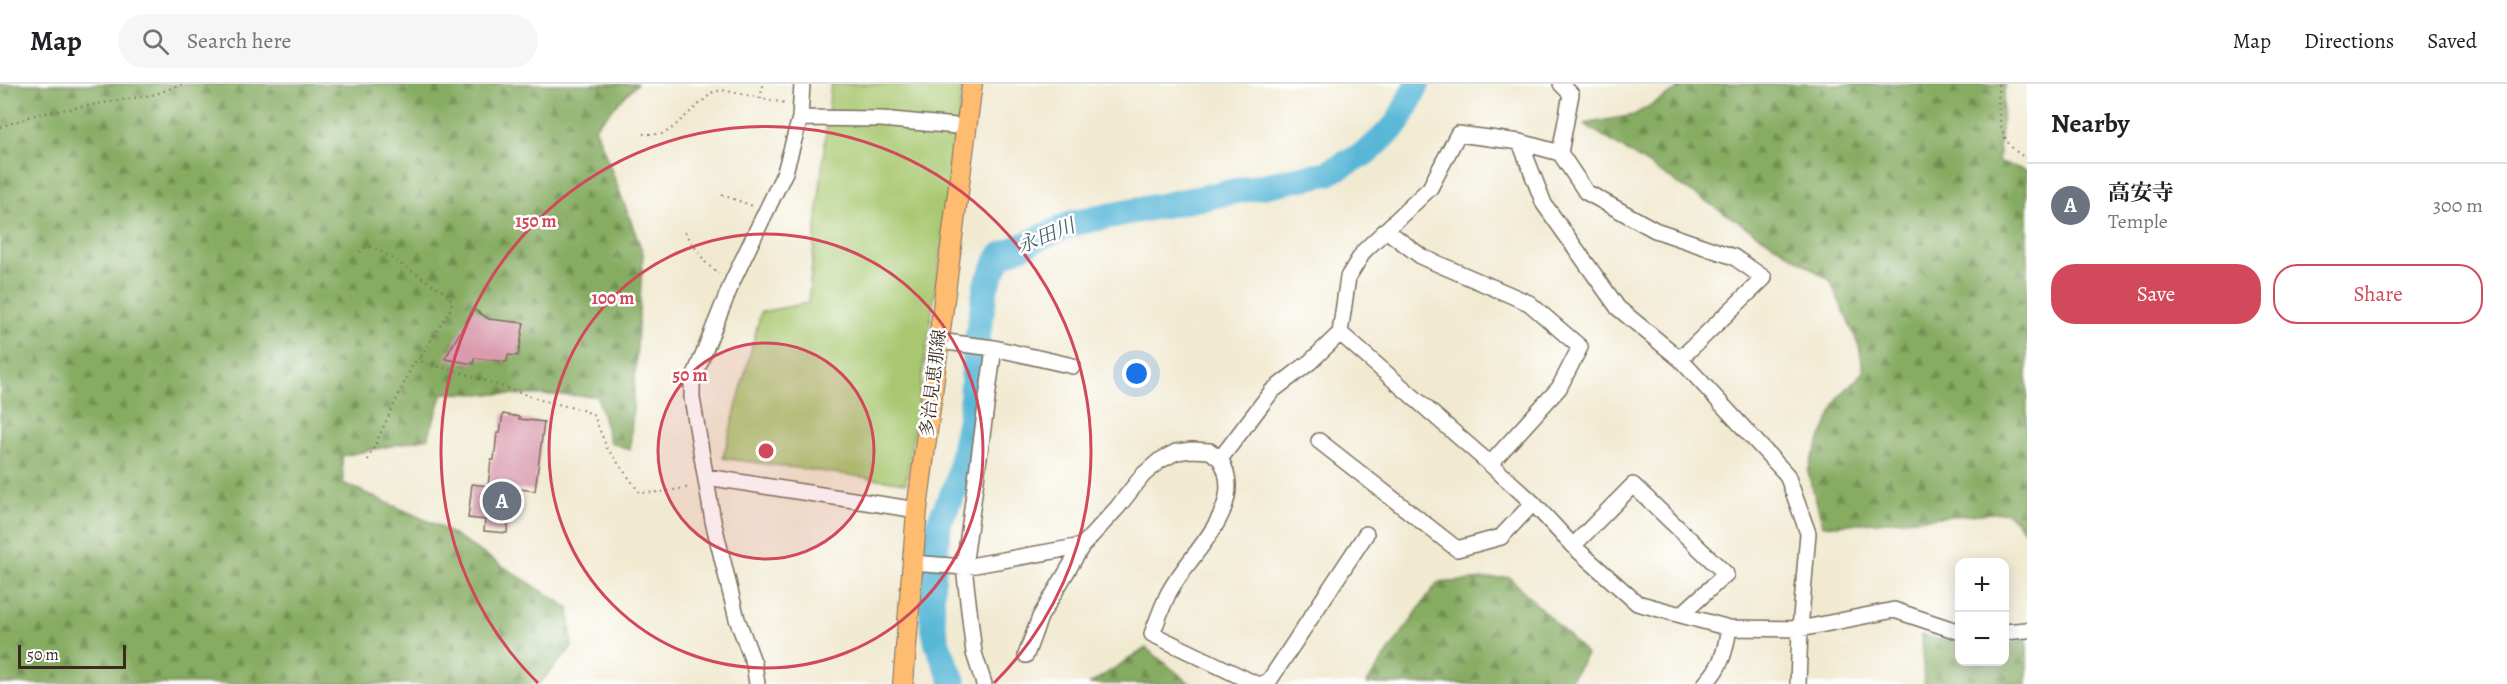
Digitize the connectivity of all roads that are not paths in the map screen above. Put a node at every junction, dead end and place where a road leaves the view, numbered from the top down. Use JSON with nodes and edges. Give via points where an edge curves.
{"nodes":[{"id":1,"x":802,"y":84,"type":"edge"},
{"id":2,"x":972,"y":84,"type":"edge"},
{"id":3,"x":1561,"y":84,"type":"edge"},
{"id":4,"x":801,"y":111,"type":"junction"},
{"id":5,"x":967,"y":127,"type":"junction"},
{"id":6,"x":1520,"y":142,"type":"junction"},
{"id":7,"x":1560,"y":153,"type":"junction"},
{"id":8,"x":1386,"y":230,"type":"junction"},
{"id":9,"x":1340,"y":333,"type":"junction"},
{"id":10,"x":944,"y":342,"type":"junction"},
{"id":11,"x":991,"y":348,"type":"junction"},
{"id":12,"x":1680,"y":360,"type":"junction"},
{"id":13,"x":1073,"y":366,"type":"dead end"},
{"id":14,"x":1319,"y":441,"type":"dead end"},
{"id":15,"x":1220,"y":459,"type":"junction"},
{"id":16,"x":1490,"y":464,"type":"junction"},
{"id":17,"x":707,"y":480,"type":"junction"},
{"id":18,"x":1533,"y":503,"type":"junction"},
{"id":19,"x":917,"y":510,"type":"junction"},
{"id":20,"x":1366,"y":534,"type":"dead end"},
{"id":21,"x":1082,"y":546,"type":"junction"},
{"id":22,"x":1573,"y":546,"type":"junction"},
{"id":23,"x":916,"y":563,"type":"junction"},
{"id":24,"x":960,"y":568,"type":"junction"},
{"id":25,"x":1681,"y":615,"type":"junction"},
{"id":26,"x":1729,"y":628,"type":"junction"},
{"id":27,"x":1800,"y":629,"type":"junction"},
{"id":28,"x":2027,"y":630,"type":"edge"},
{"id":29,"x":1955,"y":631,"type":"edge"},
{"id":30,"x":2009,"y":632,"type":"edge"},
{"id":31,"x":1026,"y":655,"type":"dead end"},
{"id":32,"x":757,"y":684,"type":"edge"},
{"id":33,"x":903,"y":684,"type":"edge"},
{"id":34,"x":984,"y":684,"type":"edge"},
{"id":35,"x":1256,"y":684,"type":"edge"},
{"id":36,"x":1262,"y":684,"type":"edge"},
{"id":37,"x":1705,"y":684,"type":"edge"},
{"id":38,"x":1798,"y":684,"type":"edge"}],
"edges":[{"from":1,"to":4,"type":"street"},
{"from":2,"to":5,"type":"main road","name":"多治見恵那線"},
{"from":3,"to":7,"type":"street","via":[[1571,94]]},
{"from":4,"to":5,"type":"street"},
{"from":4,"to":17,"type":"street","via":[[785,172],[733,280],[692,382]]},
{"from":5,"to":10,"type":"main road","name":"多治見恵那線"},
{"from":6,"to":7,"type":"street"},
{"from":6,"to":8,"type":"street","via":[[1458,134],[1430,188]]},
{"from":6,"to":12,"type":"street","via":[[1544,204],[1618,308]]},
{"from":7,"to":12,"type":"street","via":[[1586,192],[1655,230],[1734,257],[1764,278]]},
{"from":8,"to":9,"type":"street","via":[[1364,251],[1348,278]]},
{"from":8,"to":16,"type":"street","via":[[1422,257],[1529,303],[1580,347],[1559,388]]},
{"from":9,"to":15,"type":"street","via":[[1272,391]]},
{"from":9,"to":16,"type":"street"},
{"from":10,"to":11,"type":"street"},
{"from":10,"to":19,"type":"main road","name":"多治見恵那線"},
{"from":11,"to":13,"type":"street"},
{"from":11,"to":24,"type":"street"},
{"from":12,"to":27,"type":"street","via":[[1787,476],[1808,534]]},
{"from":14,"to":18,"type":"street","via":[[1457,549],[1501,537]]},
{"from":15,"to":21,"type":"street","via":[[1210,451],[1192,450],[1176,452],[1159,461]]},
{"from":15,"to":35,"type":"street","via":[[1227,470],[1228,490],[1222,514],[1168,594],[1152,634]]},
{"from":16,"to":18,"type":"street"},
{"from":17,"to":19,"type":"street"},
{"from":17,"to":32,"type":"street","via":[[713,521]]},
{"from":18,"to":22,"type":"street"},
{"from":19,"to":23,"type":"main road","name":"多治見恵那線"},
{"from":20,"to":36,"type":"street","via":[[1269,681]]},
{"from":21,"to":24,"type":"street"},
{"from":21,"to":31,"type":"street","via":[[1040,617]]},
{"from":22,"to":25,"type":"street","via":[[1637,603]]},
{"from":22,"to":25,"type":"street","via":[[1633,485],[1726,574]]},
{"from":23,"to":24,"type":"street"},
{"from":23,"to":33,"type":"main road","name":"多治見恵那線"},
{"from":24,"to":34,"type":"street","via":[[974,653]]},
{"from":25,"to":26,"type":"street"},
{"from":26,"to":27,"type":"street"},
{"from":26,"to":37,"type":"street","via":[[1725,653]]},
{"from":27,"to":29,"type":"street","via":[[1894,610]]},
{"from":27,"to":38,"type":"street"},
{"from":28,"to":30,"type":"street"}]}
